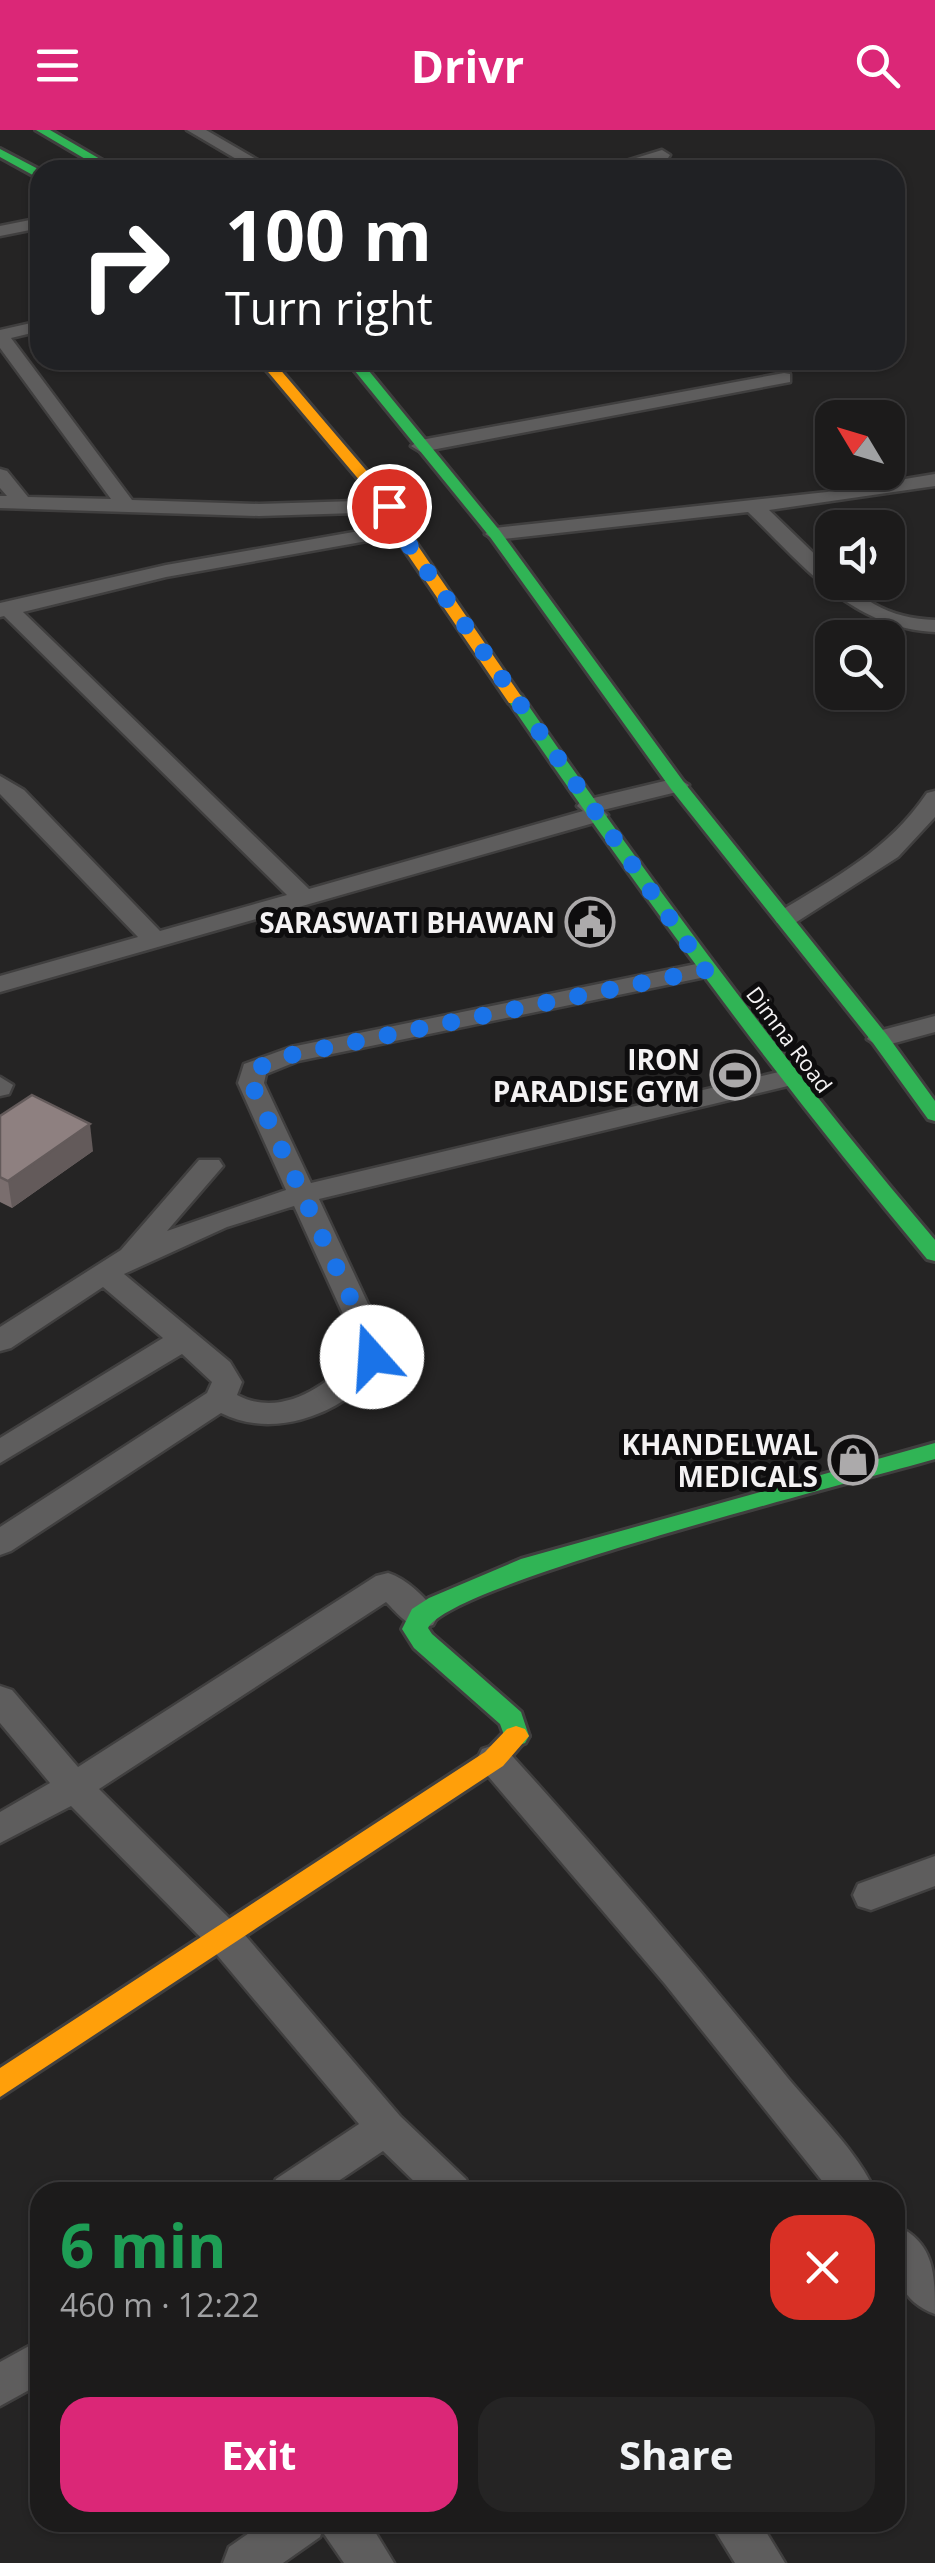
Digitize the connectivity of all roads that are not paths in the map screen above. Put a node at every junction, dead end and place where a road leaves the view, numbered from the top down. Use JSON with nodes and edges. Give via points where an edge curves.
{"nodes":[{"id":1,"x":42,"y":130,"type":"edge"},
{"id":2,"x":195,"y":130,"type":"edge"},
{"id":3,"x":0,"y":152,"type":"edge"},
{"id":4,"x":662,"y":154,"type":"dead end"},
{"id":5,"x":95,"y":160,"type":"edge"},
{"id":6,"x":248,"y":160,"type":"edge"},
{"id":7,"x":641,"y":160,"type":"edge"},
{"id":8,"x":30,"y":169,"type":"edge"},
{"id":9,"x":30,"y":225,"type":"edge"},
{"id":10,"x":0,"y":231,"type":"edge"},
{"id":11,"x":30,"y":328,"type":"edge"},
{"id":12,"x":0,"y":335,"type":"edge"},
{"id":13,"x":273,"y":370,"type":"edge"},
{"id":14,"x":362,"y":370,"type":"edge"},
{"id":15,"x":784,"y":378,"type":"dead end"},
{"id":16,"x":421,"y":446,"type":"junction"},
{"id":17,"x":0,"y":474,"type":"edge"},
{"id":18,"x":935,"y":480,"type":"edge"},
{"id":19,"x":0,"y":502,"type":"edge"},
{"id":20,"x":23,"y":502,"type":"junction"},
{"id":21,"x":126,"y":506,"type":"junction"},
{"id":22,"x":389,"y":506,"type":"junction"},
{"id":23,"x":753,"y":506,"type":"junction"},
{"id":24,"x":399,"y":530,"type":"junction"},
{"id":25,"x":495,"y":534,"type":"junction"},
{"id":26,"x":815,"y":565,"type":"edge"},
{"id":27,"x":854,"y":600,"type":"edge"},
{"id":28,"x":4,"y":609,"type":"edge"},
{"id":29,"x":935,"y":626,"type":"edge"},
{"id":30,"x":0,"y":783,"type":"edge"},
{"id":31,"x":676,"y":786,"type":"junction"},
{"id":32,"x":935,"y":798,"type":"edge"},
{"id":33,"x":593,"y":810,"type":"junction"},
{"id":34,"x":304,"y":898,"type":"junction"},
{"id":35,"x":786,"y":918,"type":"junction"},
{"id":36,"x":155,"y":940,"type":"junction"},
{"id":37,"x":706,"y":970,"type":"junction"},
{"id":38,"x":0,"y":984,"type":"edge"},
{"id":39,"x":935,"y":1024,"type":"edge"},
{"id":40,"x":880,"y":1038,"type":"junction"},
{"id":41,"x":788,"y":1078,"type":"junction"},
{"id":42,"x":935,"y":1116,"type":"edge"},
{"id":43,"x":209,"y":1166,"type":"dead end"},
{"id":44,"x":304,"y":1194,"type":"junction"},
{"id":45,"x":935,"y":1254,"type":"edge"},
{"id":46,"x":116,"y":1266,"type":"junction"},
{"id":47,"x":183,"y":1338,"type":"junction"},
{"id":48,"x":0,"y":1341,"type":"edge"},
{"id":49,"x":220,"y":1398,"type":"junction"},
{"id":50,"x":935,"y":1450,"type":"edge"},
{"id":51,"x":0,"y":1452,"type":"edge"},
{"id":52,"x":0,"y":1543,"type":"edge"},
{"id":53,"x":421,"y":1616,"type":"junction"},
{"id":54,"x":0,"y":1699,"type":"edge"},
{"id":55,"x":494,"y":1759,"type":"junction"},
{"id":56,"x":74,"y":1786,"type":"junction"},
{"id":57,"x":0,"y":1828,"type":"edge"},
{"id":58,"x":935,"y":1870,"type":"edge"},
{"id":59,"x":871,"y":1896,"type":"dead end"},
{"id":60,"x":225,"y":1938,"type":"junction"},
{"id":61,"x":0,"y":2084,"type":"edge"},
{"id":62,"x":386,"y":2128,"type":"junction"},
{"id":63,"x":305,"y":2182,"type":"edge"},
{"id":64,"x":442,"y":2182,"type":"edge"},
{"id":65,"x":847,"y":2182,"type":"edge"},
{"id":66,"x":905,"y":2257,"type":"edge"},
{"id":67,"x":935,"y":2295,"type":"edge"},
{"id":68,"x":30,"y":2366,"type":"edge"},
{"id":69,"x":0,"y":2386,"type":"edge"},
{"id":70,"x":290,"y":2532,"type":"edge"},
{"id":71,"x":349,"y":2532,"type":"edge"},
{"id":72,"x":740,"y":2532,"type":"edge"},
{"id":73,"x":245,"y":2563,"type":"edge"},
{"id":74,"x":372,"y":2563,"type":"edge"},
{"id":75,"x":763,"y":2563,"type":"edge"}],
"edges":[{"from":1,"to":5,"type":"street"},
{"from":2,"to":6,"type":"street"},
{"from":3,"to":8,"type":"street"},
{"from":4,"to":7,"type":"street"},
{"from":9,"to":10,"type":"street"},
{"from":11,"to":12,"type":"street"},
{"from":12,"to":21,"type":"street"},
{"from":13,"to":22,"type":"street","name":"Dimna Road"},
{"from":14,"to":16,"type":"street"},
{"from":15,"to":16,"type":"street"},
{"from":16,"to":25,"type":"street"},
{"from":17,"to":20,"type":"street"},
{"from":18,"to":23,"type":"street"},
{"from":19,"to":20,"type":"street"},
{"from":20,"to":21,"type":"street"},
{"from":21,"to":22,"type":"street"},
{"from":22,"to":24,"type":"street","name":"Dimna Road"},
{"from":23,"to":25,"type":"street"},
{"from":23,"to":26,"type":"street"},
{"from":24,"to":28,"type":"street","via":[[166,571]]},
{"from":24,"to":33,"type":"street","name":"Dimna Road"},
{"from":25,"to":31,"type":"street"},
{"from":27,"to":29,"type":"street","via":[[908,626]]},
{"from":28,"to":34,"type":"street"},
{"from":30,"to":36,"type":"street"},
{"from":31,"to":33,"type":"street"},
{"from":31,"to":35,"type":"street"},
{"from":32,"to":35,"type":"street","via":[[924,820],[892,850]]},
{"from":33,"to":34,"type":"street"},
{"from":33,"to":37,"type":"street","name":"Dimna Road"},
{"from":34,"to":36,"type":"street"},
{"from":35,"to":40,"type":"street"},
{"from":36,"to":38,"type":"street"},
{"from":37,"to":41,"type":"street","name":"Dimna Road"},
{"from":37,"to":44,"type":"street","via":[[291,1055],[252,1070],[251,1083]]},
{"from":39,"to":40,"type":"street"},
{"from":40,"to":42,"type":"street"},
{"from":41,"to":44,"type":"street"},
{"from":41,"to":45,"type":"street","name":"Dimna Road"},
{"from":43,"to":46,"type":"street"},
{"from":44,"to":46,"type":"street","via":[[180,1234]]},
{"from":44,"to":49,"type":"street","via":[[372,1357],[334,1391],[266,1417]]},
{"from":46,"to":47,"type":"street"},
{"from":46,"to":48,"type":"street"},
{"from":47,"to":49,"type":"street","via":[[220,1368],[227,1382]]},
{"from":47,"to":51,"type":"street"},
{"from":49,"to":52,"type":"street"},
{"from":50,"to":53,"type":"street","via":[[530,1565]]},
{"from":53,"to":55,"type":"street","via":[[415,1629],[422,1641],[512,1719],[516,1738]]},
{"from":53,"to":56,"type":"street","via":[[388,1585]]},
{"from":54,"to":56,"type":"street"},
{"from":55,"to":60,"type":"street"},
{"from":55,"to":65,"type":"street","via":[[589,1864]]},
{"from":56,"to":57,"type":"street"},
{"from":56,"to":60,"type":"street"},
{"from":58,"to":59,"type":"street"},
{"from":60,"to":61,"type":"street"},
{"from":60,"to":62,"type":"street"},
{"from":62,"to":63,"type":"street"},
{"from":62,"to":64,"type":"street"},
{"from":66,"to":67,"type":"street"},
{"from":68,"to":69,"type":"street"},
{"from":70,"to":73,"type":"street"},
{"from":71,"to":74,"type":"street"},
{"from":72,"to":75,"type":"street"}]}
